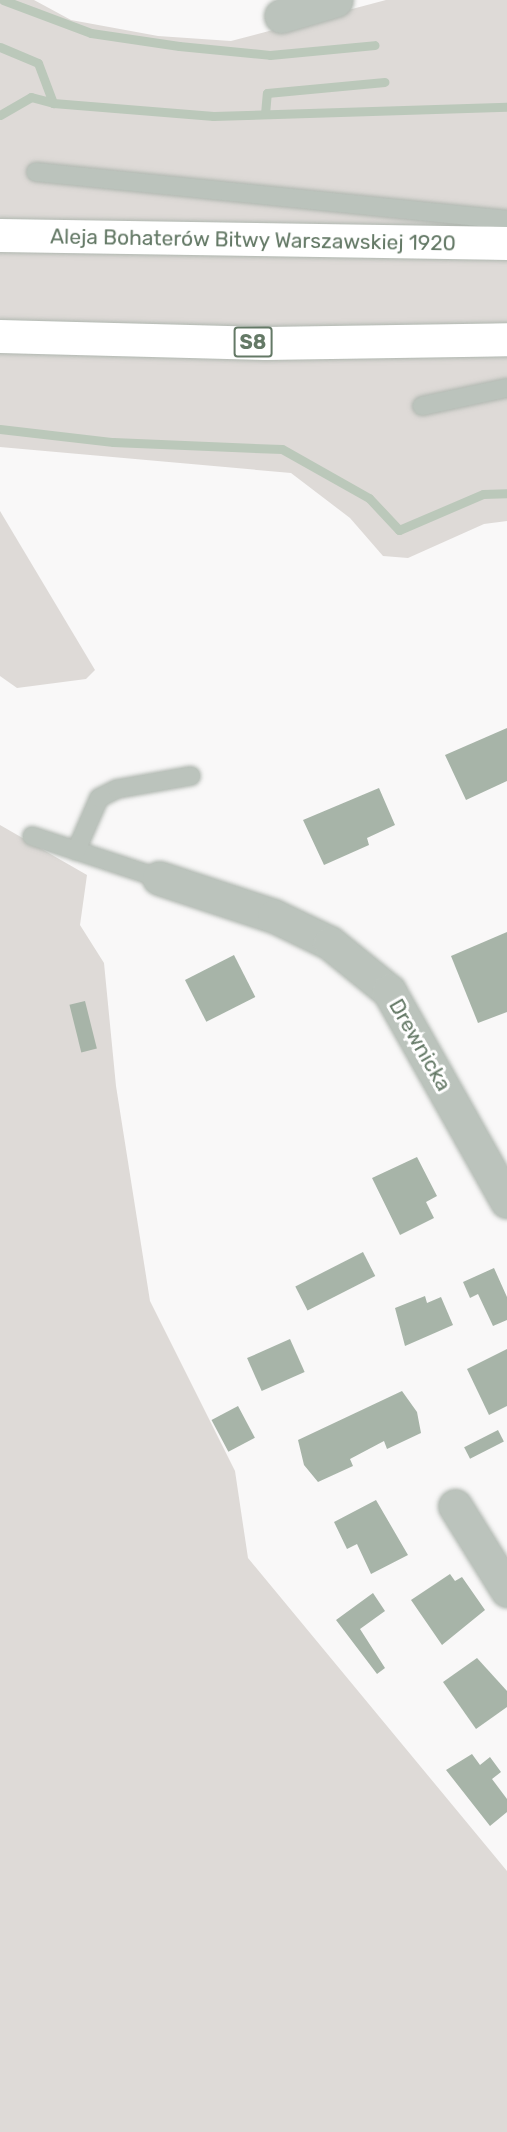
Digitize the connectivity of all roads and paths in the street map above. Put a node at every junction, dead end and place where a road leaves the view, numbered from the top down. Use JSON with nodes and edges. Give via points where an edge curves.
{"nodes":[{"id":1,"x":336,"y":0,"type":"edge"},
{"id":2,"x":275,"y":8,"type":"edge"},
{"id":3,"x":36,"y":172,"type":"dead end"},
{"id":4,"x":507,"y":220,"type":"edge"},
{"id":5,"x":0,"y":235,"type":"edge"},
{"id":6,"x":507,"y":243,"type":"edge"},
{"id":7,"x":0,"y":336,"type":"edge"},
{"id":8,"x":507,"y":339,"type":"edge"},
{"id":9,"x":507,"y":388,"type":"edge"},
{"id":10,"x":422,"y":406,"type":"dead end"},
{"id":11,"x":190,"y":776,"type":"dead end"},
{"id":12,"x":32,"y":836,"type":"dead end"},
{"id":13,"x":76,"y":851,"type":"junction"},
{"id":14,"x":159,"y":878,"type":"joint"},
{"id":15,"x":507,"y":1202,"type":"edge"},
{"id":16,"x":455,"y":1506,"type":"dead end"},
{"id":17,"x":502,"y":1572,"type":"edge"}],
"edges":[{"from":1,"to":2,"type":"street"},
{"from":3,"to":4,"type":"lane"},
{"from":5,"to":6,"type":"highway","name":"Aleja Bohaterów Bitwy Warszawskiej 1920"},
{"from":7,"to":8,"type":"highway","number":"S8","via":[[265,343]]},
{"from":9,"to":10,"type":"lane"},
{"from":11,"to":13,"type":"lane","via":[[117,789],[99,798]]},
{"from":12,"to":13,"type":"lane"},
{"from":13,"to":14,"type":"lane"},
{"from":14,"to":15,"type":"street","name":"Drewnicka","via":[[274,916],[330,943],[388,991]]},
{"from":16,"to":17,"type":"street"}]}
